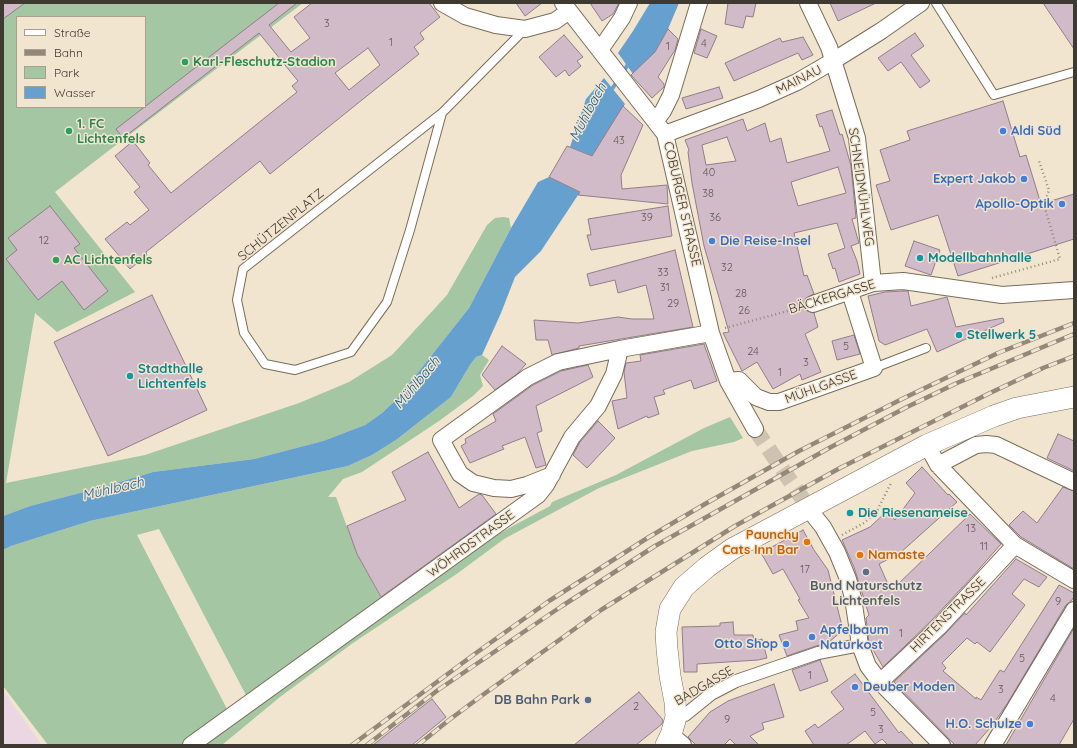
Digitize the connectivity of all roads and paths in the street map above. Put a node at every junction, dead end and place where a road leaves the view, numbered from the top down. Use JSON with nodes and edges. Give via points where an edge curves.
{"nodes":[{"id":1,"x":442,"y":3,"type":"edge"},
{"id":2,"x":629,"y":3,"type":"edge"},
{"id":3,"x":699,"y":3,"type":"edge"},
{"id":4,"x":808,"y":3,"type":"edge"},
{"id":5,"x":920,"y":3,"type":"edge"},
{"id":6,"x":936,"y":3,"type":"edge"},
{"id":7,"x":566,"y":7,"type":"edge"},
{"id":8,"x":525,"y":29,"type":"junction"},
{"id":9,"x":602,"y":54,"type":"junction"},
{"id":10,"x":833,"y":61,"type":"junction"},
{"id":11,"x":1074,"y":72,"type":"edge"},
{"id":12,"x":442,"y":113,"type":"junction"},
{"id":13,"x":656,"y":120,"type":"junction"},
{"id":14,"x":665,"y":134,"type":"junction"},
{"id":15,"x":1039,"y":161,"type":"dead end"},
{"id":16,"x":986,"y":280,"type":"dead end"},
{"id":17,"x":873,"y":283,"type":"junction"},
{"id":18,"x":1074,"y":290,"type":"edge"},
{"id":19,"x":850,"y":292,"type":"junction"},
{"id":20,"x":813,"y":304,"type":"joint"},
{"id":21,"x":711,"y":333,"type":"junction"},
{"id":22,"x":926,"y":348,"type":"dead end"},
{"id":23,"x":620,"y":349,"type":"junction"},
{"id":24,"x":874,"y":368,"type":"junction"},
{"id":25,"x":728,"y":381,"type":"junction"},
{"id":26,"x":1074,"y":397,"type":"edge"},
{"id":27,"x":1050,"y":401,"type":"junction"},
{"id":28,"x":1074,"y":408,"type":"edge"},
{"id":29,"x":755,"y":429,"type":"tunnel mouth"},
{"id":30,"x":927,"y":445,"type":"junction"},
{"id":31,"x":898,"y":460,"type":"junction"},
{"id":32,"x":938,"y":465,"type":"junction"},
{"id":33,"x":552,"y":475,"type":"junction"},
{"id":34,"x":1074,"y":482,"type":"edge"},
{"id":35,"x":816,"y":517,"type":"tunnel mouth"},
{"id":36,"x":830,"y":541,"type":"junction"},
{"id":37,"x":1015,"y":545,"type":"junction"},
{"id":38,"x":1074,"y":580,"type":"edge"},
{"id":39,"x":1074,"y":610,"type":"edge"},
{"id":40,"x":860,"y":645,"type":"junction"},
{"id":41,"x":880,"y":682,"type":"junction"},
{"id":42,"x":674,"y":736,"type":"edge"},
{"id":43,"x":191,"y":745,"type":"edge"},
{"id":44,"x":942,"y":745,"type":"edge"},
{"id":45,"x":993,"y":745,"type":"edge"}],
"edges":[{"from":1,"to":8,"type":"street","via":[[465,16],[496,25]]},
{"from":2,"to":9,"type":"street"},
{"from":3,"to":13,"type":"street","via":[[671,95]]},
{"from":4,"to":10,"type":"street","name":"SCHNEIDMÜHLWEG"},
{"from":5,"to":10,"type":"street","name":"MAINAU"},
{"from":6,"to":11,"type":"lane","via":[[994,95]]},
{"from":7,"to":8,"type":"street","via":[[555,21]]},
{"from":7,"to":9,"type":"street","name":"COBURGER STRASSE"},
{"from":8,"to":12,"type":"lane","name":"SCHÜTZENPLATZ"},
{"from":9,"to":13,"type":"street","name":"COBURGER STRASSE"},
{"from":10,"to":14,"type":"street","name":"MAINAU","via":[[797,82],[759,99]]},
{"from":10,"to":17,"type":"street","name":"SCHNEIDMÜHLWEG","via":[[857,138]]},
{"from":12,"to":12,"type":"lane","name":"SCHÜTZENPLATZ","via":[[243,269],[237,300],[244,333],[265,364],[295,370],[351,352],[387,302]]},
{"from":13,"to":14,"type":"street","name":"COBURGER STRASSE"},
{"from":14,"to":21,"type":"street","name":"COBURGER STRASSE"},
{"from":15,"to":16,"type":"path","via":[[1049,190],[1044,205],[1060,259]]},
{"from":17,"to":18,"type":"street","name":"BÄCKERGASSE","via":[[903,281],[1002,295]]},
{"from":17,"to":19,"type":"street","name":"BÄCKERGASSE"},
{"from":19,"to":20,"type":"street","name":"BÄCKERGASSE"},
{"from":19,"to":24,"type":"street"},
{"from":20,"to":21,"type":"path","name":"BÄCKERGASSE"},
{"from":21,"to":23,"type":"street"},
{"from":21,"to":25,"type":"street","name":"COBURGER STRASSE"},
{"from":22,"to":24,"type":"lane"},
{"from":23,"to":33,"type":"street","name":"WÖHRDSTRASSE","via":[[614,374],[598,406],[572,437]]},
{"from":23,"to":33,"type":"street","via":[[558,362],[528,377],[441,440],[460,474],[474,483],[511,489]]},
{"from":24,"to":25,"type":"street","name":"MÜHLGASSE","via":[[779,402],[769,402],[756,397],[738,380]]},
{"from":25,"to":29,"type":"street","name":"COBURGER STRASSE"},
{"from":26,"to":27,"type":"street"},
{"from":27,"to":28,"type":"street"},
{"from":27,"to":30,"type":"street","via":[[994,416]]},
{"from":30,"to":31,"type":"street"},
{"from":30,"to":32,"type":"street"},
{"from":31,"to":36,"type":"path","via":[[896,473],[877,511],[864,523]]},
{"from":31,"to":42,"type":"street","via":[[732,549],[706,567],[684,587],[670,609],[666,632],[675,702]]},
{"from":32,"to":34,"type":"street","via":[[976,445],[996,445]]},
{"from":32,"to":37,"type":"street"},
{"from":33,"to":43,"type":"street","name":"WÖHRDSTRASSE","via":[[538,495]]},
{"from":35,"to":36,"type":"street"},
{"from":36,"to":40,"type":"street","via":[[848,579]]},
{"from":37,"to":38,"type":"street"},
{"from":37,"to":41,"type":"street","name":"HIRTENSTRASSE","via":[[938,627]]},
{"from":39,"to":45,"type":"street"},
{"from":40,"to":41,"type":"street","via":[[868,666]]},
{"from":40,"to":42,"type":"street","name":"BADGASSE","via":[[818,654],[736,681],[712,694],[685,715]]},
{"from":41,"to":44,"type":"street"}]}
